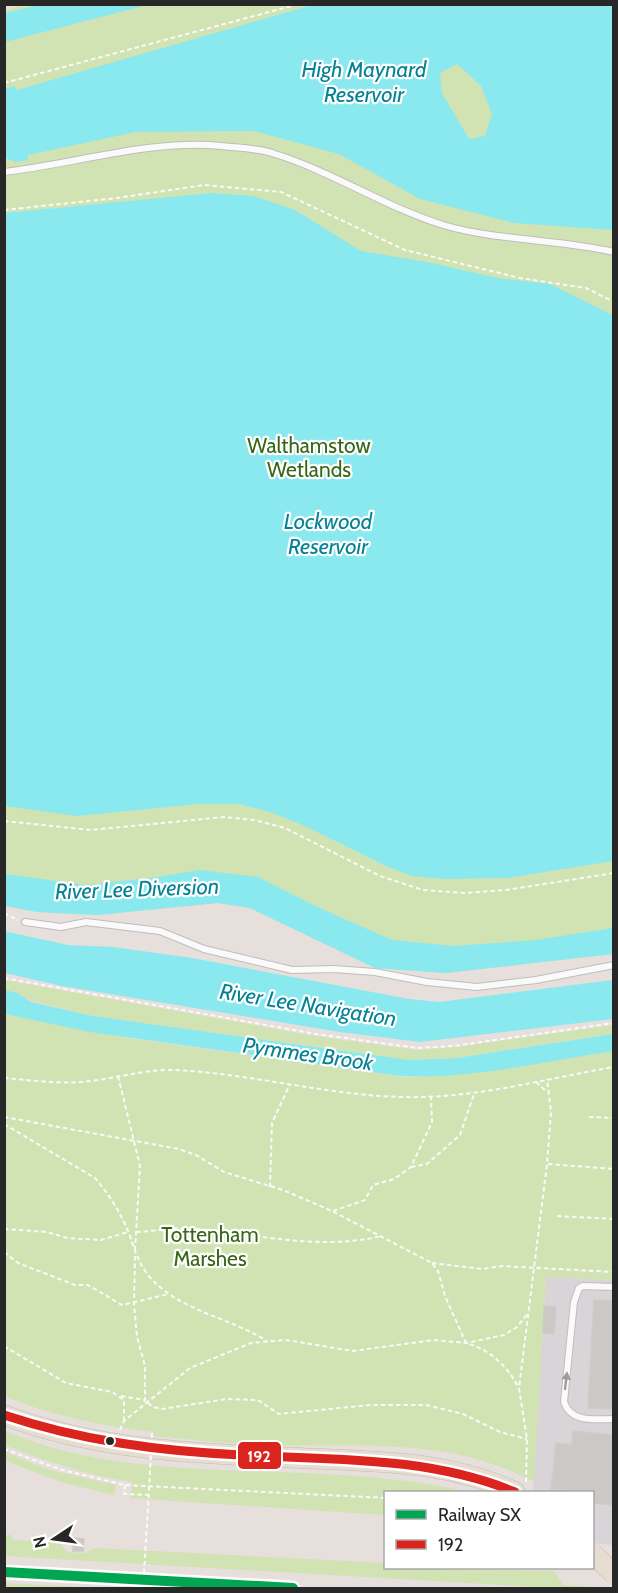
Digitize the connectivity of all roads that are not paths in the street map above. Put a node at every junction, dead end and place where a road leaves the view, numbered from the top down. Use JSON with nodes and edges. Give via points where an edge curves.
{"nodes":[{"id":1,"x":4,"y":172,"type":"edge"},
{"id":2,"x":614,"y":252,"type":"edge"},
{"id":3,"x":25,"y":922,"type":"road end"},
{"id":4,"x":614,"y":965,"type":"edge"},
{"id":5,"x":614,"y":1287,"type":"edge"},
{"id":6,"x":4,"y":1415,"type":"edge"},
{"id":7,"x":614,"y":1419,"type":"edge"},
{"id":8,"x":513,"y":1491,"type":"edge"},
{"id":9,"x":594,"y":1556,"type":"edge"},
{"id":10,"x":608,"y":1573,"type":"edge"}],
"edges":[{"from":1,"to":2,"type":"lane","via":[[161,148],[229,147],[272,153],[312,167],[443,225]]},
{"from":3,"to":4,"type":"lane","via":[[61,927],[86,922],[160,931],[204,949],[292,970],[355,970],[477,987]]},
{"from":7,"to":5,"type":"lane","one_way":true,"via":[[575,1417],[564,1402],[574,1302],[579,1288]]},
{"from":6,"to":8,"type":"main road","via":[[118,1445],[414,1464],[455,1470]]},
{"from":9,"to":10,"type":"main road","bridge":true}]}
